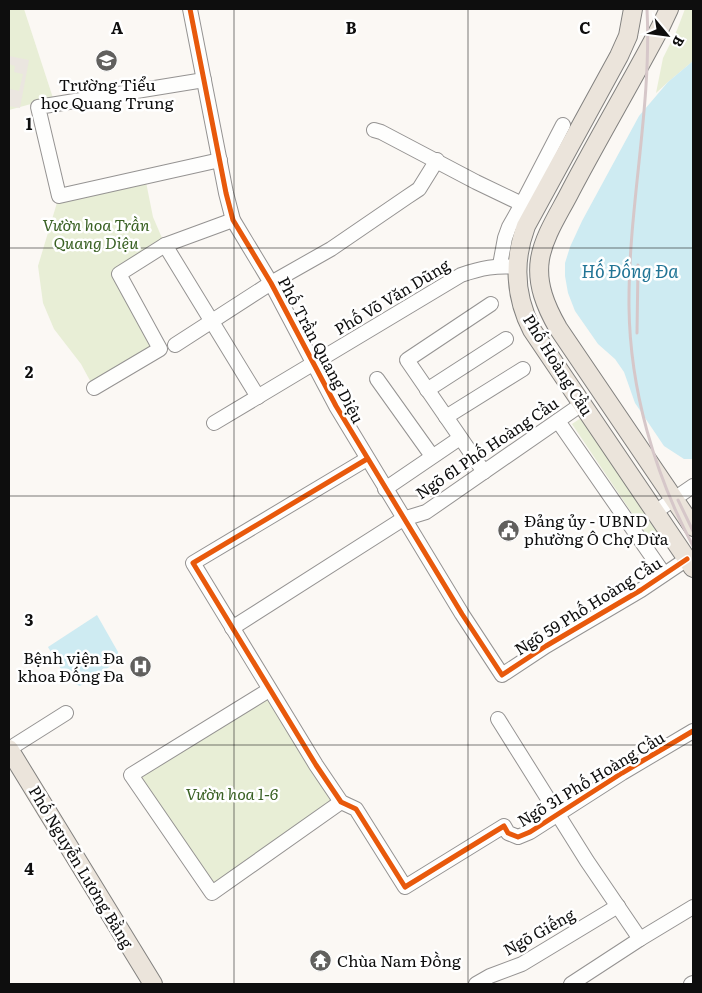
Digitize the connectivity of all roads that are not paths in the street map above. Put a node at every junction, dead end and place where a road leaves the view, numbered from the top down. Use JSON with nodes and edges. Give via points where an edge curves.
{"nodes":[{"id":1,"x":190,"y":9,"type":"edge"},
{"id":2,"x":633,"y":9,"type":"edge"},
{"id":3,"x":668,"y":9,"type":"edge"},
{"id":4,"x":204,"y":80,"type":"junction"},
{"id":5,"x":563,"y":125,"type":"dead end"},
{"id":6,"x":374,"y":130,"type":"dead end"},
{"id":7,"x":220,"y":160,"type":"junction"},
{"id":8,"x":436,"y":160,"type":"junction"},
{"id":9,"x":522,"y":204,"type":"junction"},
{"id":10,"x":233,"y":220,"type":"junction"},
{"id":11,"x":165,"y":245,"type":"junction"},
{"id":12,"x":500,"y":265,"type":"junction"},
{"id":13,"x":517,"y":267,"type":"junction"},
{"id":14,"x":539,"y":269,"type":"junction"},
{"id":15,"x":271,"y":283,"type":"junction"},
{"id":16,"x":491,"y":304,"type":"dead end"},
{"id":17,"x":211,"y":321,"type":"junction"},
{"id":18,"x":506,"y":338,"type":"dead end"},
{"id":19,"x":175,"y":345,"type":"dead end"},
{"id":20,"x":313,"y":363,"type":"junction"},
{"id":21,"x":523,"y":369,"type":"dead end"},
{"id":22,"x":377,"y":378,"type":"dead end"},
{"id":23,"x":94,"y":388,"type":"dead end"},
{"id":24,"x":427,"y":390,"type":"junction"},
{"id":25,"x":258,"y":397,"type":"junction"},
{"id":26,"x":582,"y":404,"type":"junction"},
{"id":27,"x":446,"y":417,"type":"junction"},
{"id":28,"x":558,"y":420,"type":"junction"},
{"id":29,"x":214,"y":423,"type":"dead end"},
{"id":30,"x":460,"y":438,"type":"junction"},
{"id":31,"x":432,"y":456,"type":"junction"},
{"id":32,"x":367,"y":459,"type":"junction"},
{"id":33,"x":484,"y":472,"type":"junction"},
{"id":34,"x":693,"y":486,"type":"edge"},
{"id":35,"x":385,"y":489,"type":"junction"},
{"id":36,"x":674,"y":499,"type":"junction"},
{"id":37,"x":655,"y":512,"type":"junction"},
{"id":38,"x":403,"y":518,"type":"junction"},
{"id":39,"x":693,"y":527,"type":"edge"},
{"id":40,"x":690,"y":564,"type":"edge"},
{"id":41,"x":664,"y":574,"type":"junction"},
{"id":42,"x":232,"y":628,"type":"junction"},
{"id":43,"x":502,"y":675,"type":"joint"},
{"id":44,"x":269,"y":690,"type":"junction"},
{"id":45,"x":66,"y":713,"type":"dead end"},
{"id":46,"x":498,"y":719,"type":"dead end"},
{"id":47,"x":693,"y":731,"type":"edge"},
{"id":48,"x":9,"y":749,"type":"edge"},
{"id":49,"x":9,"y":770,"type":"edge"},
{"id":50,"x":341,"y":802,"type":"junction"},
{"id":51,"x":557,"y":814,"type":"junction"},
{"id":52,"x":618,"y":906,"type":"junction"},
{"id":53,"x":693,"y":907,"type":"edge"},
{"id":54,"x":640,"y":939,"type":"junction"},
{"id":55,"x":140,"y":984,"type":"edge"},
{"id":56,"x":153,"y":984,"type":"edge"},
{"id":57,"x":476,"y":984,"type":"edge"},
{"id":58,"x":572,"y":984,"type":"edge"}],
"edges":[{"from":1,"to":4,"type":"street","name":"Phố Trần Quang Diệu"},
{"from":2,"to":13,"type":"main road","name":"Phố Hoàng Cầu","via":[[620,56],[526,226]]},
{"from":3,"to":14,"type":"main road","name":"Phố Hoàng Cầu","via":[[547,237]]},
{"from":4,"to":7,"type":"street","name":"Phố Trần Quang Diệu"},
{"from":4,"to":7,"type":"street","via":[[38,107],[59,196]]},
{"from":5,"to":9,"type":"street"},
{"from":6,"to":8,"type":"street"},
{"from":7,"to":10,"type":"street","name":"Phố Trần Quang Diệu"},
{"from":8,"to":9,"type":"street"},
{"from":8,"to":15,"type":"street","via":[[419,189],[331,249]]},
{"from":9,"to":12,"type":"street","via":[[504,238]]},
{"from":10,"to":11,"type":"street"},
{"from":10,"to":15,"type":"street","name":"Phố Trần Quang Diệu"},
{"from":11,"to":17,"type":"street"},
{"from":11,"to":23,"type":"street","via":[[119,274],[160,350]]},
{"from":12,"to":13,"type":"street","name":"Phố Võ Văn Dũng"},
{"from":12,"to":20,"type":"street","name":"Phố Võ Văn Dũng","via":[[461,276]]},
{"from":13,"to":14,"type":"main road"},
{"from":13,"to":26,"type":"main road","name":"Phố Hoàng Cầu","via":[[519,290],[532,330]]},
{"from":14,"to":36,"type":"main road","name":"Phố Hoàng Cầu","via":[[541,290],[558,328]]},
{"from":15,"to":17,"type":"street"},
{"from":15,"to":20,"type":"street","name":"Phố Trần Quang Diệu"},
{"from":16,"to":24,"type":"street","via":[[407,360]]},
{"from":17,"to":19,"type":"street"},
{"from":17,"to":25,"type":"street"},
{"from":18,"to":24,"type":"street"},
{"from":20,"to":25,"type":"street","name":"Phố Võ Văn Dũng"},
{"from":20,"to":32,"type":"street","name":"Phố Trần Quang Diệu"},
{"from":21,"to":27,"type":"street"},
{"from":22,"to":31,"type":"street"},
{"from":24,"to":27,"type":"street"},
{"from":25,"to":29,"type":"street","name":"Phố Võ Văn Dũng"},
{"from":26,"to":28,"type":"street","name":"Ngõ 61 Phố Hoàng Cầu"},
{"from":26,"to":37,"type":"main road","name":"Phố Hoàng Cầu"},
{"from":27,"to":30,"type":"street"},
{"from":28,"to":33,"type":"street","name":"Ngõ 61 Phố Hoàng Cầu"},
{"from":28,"to":41,"type":"street","name":"Phố Hoàng Cầu"},
{"from":30,"to":31,"type":"street"},
{"from":30,"to":33,"type":"street"},
{"from":31,"to":35,"type":"street"},
{"from":32,"to":35,"type":"street","name":"Phố Trần Quang Diệu"},
{"from":32,"to":42,"type":"street","via":[[193,563]]},
{"from":33,"to":38,"type":"street","name":"Ngõ 61 Phố Hoàng Cầu","via":[[426,512]]},
{"from":34,"to":36,"type":"street"},
{"from":35,"to":38,"type":"street","name":"Phố Trần Quang Diệu"},
{"from":36,"to":37,"type":"street"},
{"from":36,"to":39,"type":"main road","name":"Phố Hoàng Cầu"},
{"from":37,"to":40,"type":"main road","name":"Phố Hoàng Cầu"},
{"from":38,"to":42,"type":"street","name":"Ngõ 61 Phố Hoàng Cầu"},
{"from":38,"to":43,"type":"street","name":"Phố Trần Quang Diệu"},
{"from":40,"to":41,"type":"street","name":"Ngõ 59 Phố Hoàng Cầu"},
{"from":41,"to":43,"type":"street","name":"Ngõ 59 Phố Hoàng Cầu"},
{"from":42,"to":44,"type":"street"},
{"from":44,"to":50,"type":"street"},
{"from":44,"to":50,"type":"street","via":[[131,775],[212,893]]},
{"from":45,"to":48,"type":"street"},
{"from":46,"to":51,"type":"street"},
{"from":47,"to":51,"type":"street","name":"Ngõ 31 Phố Hoàng Cầu"},
{"from":48,"to":56,"type":"main road","name":"Phố Nguyễn Lương Bằng"},
{"from":49,"to":55,"type":"main road","name":"Phố Nguyễn Lương Bằng"},
{"from":50,"to":51,"type":"street","name":"Ngõ 31 Phố Hoàng Cầu","via":[[356,809],[405,887],[504,826],[508,834],[518,837]]},
{"from":51,"to":52,"type":"street"},
{"from":52,"to":54,"type":"street"},
{"from":52,"to":57,"type":"street","name":"Ngõ Giếng","via":[[522,964]]},
{"from":53,"to":54,"type":"street"},
{"from":54,"to":58,"type":"street"}]}
